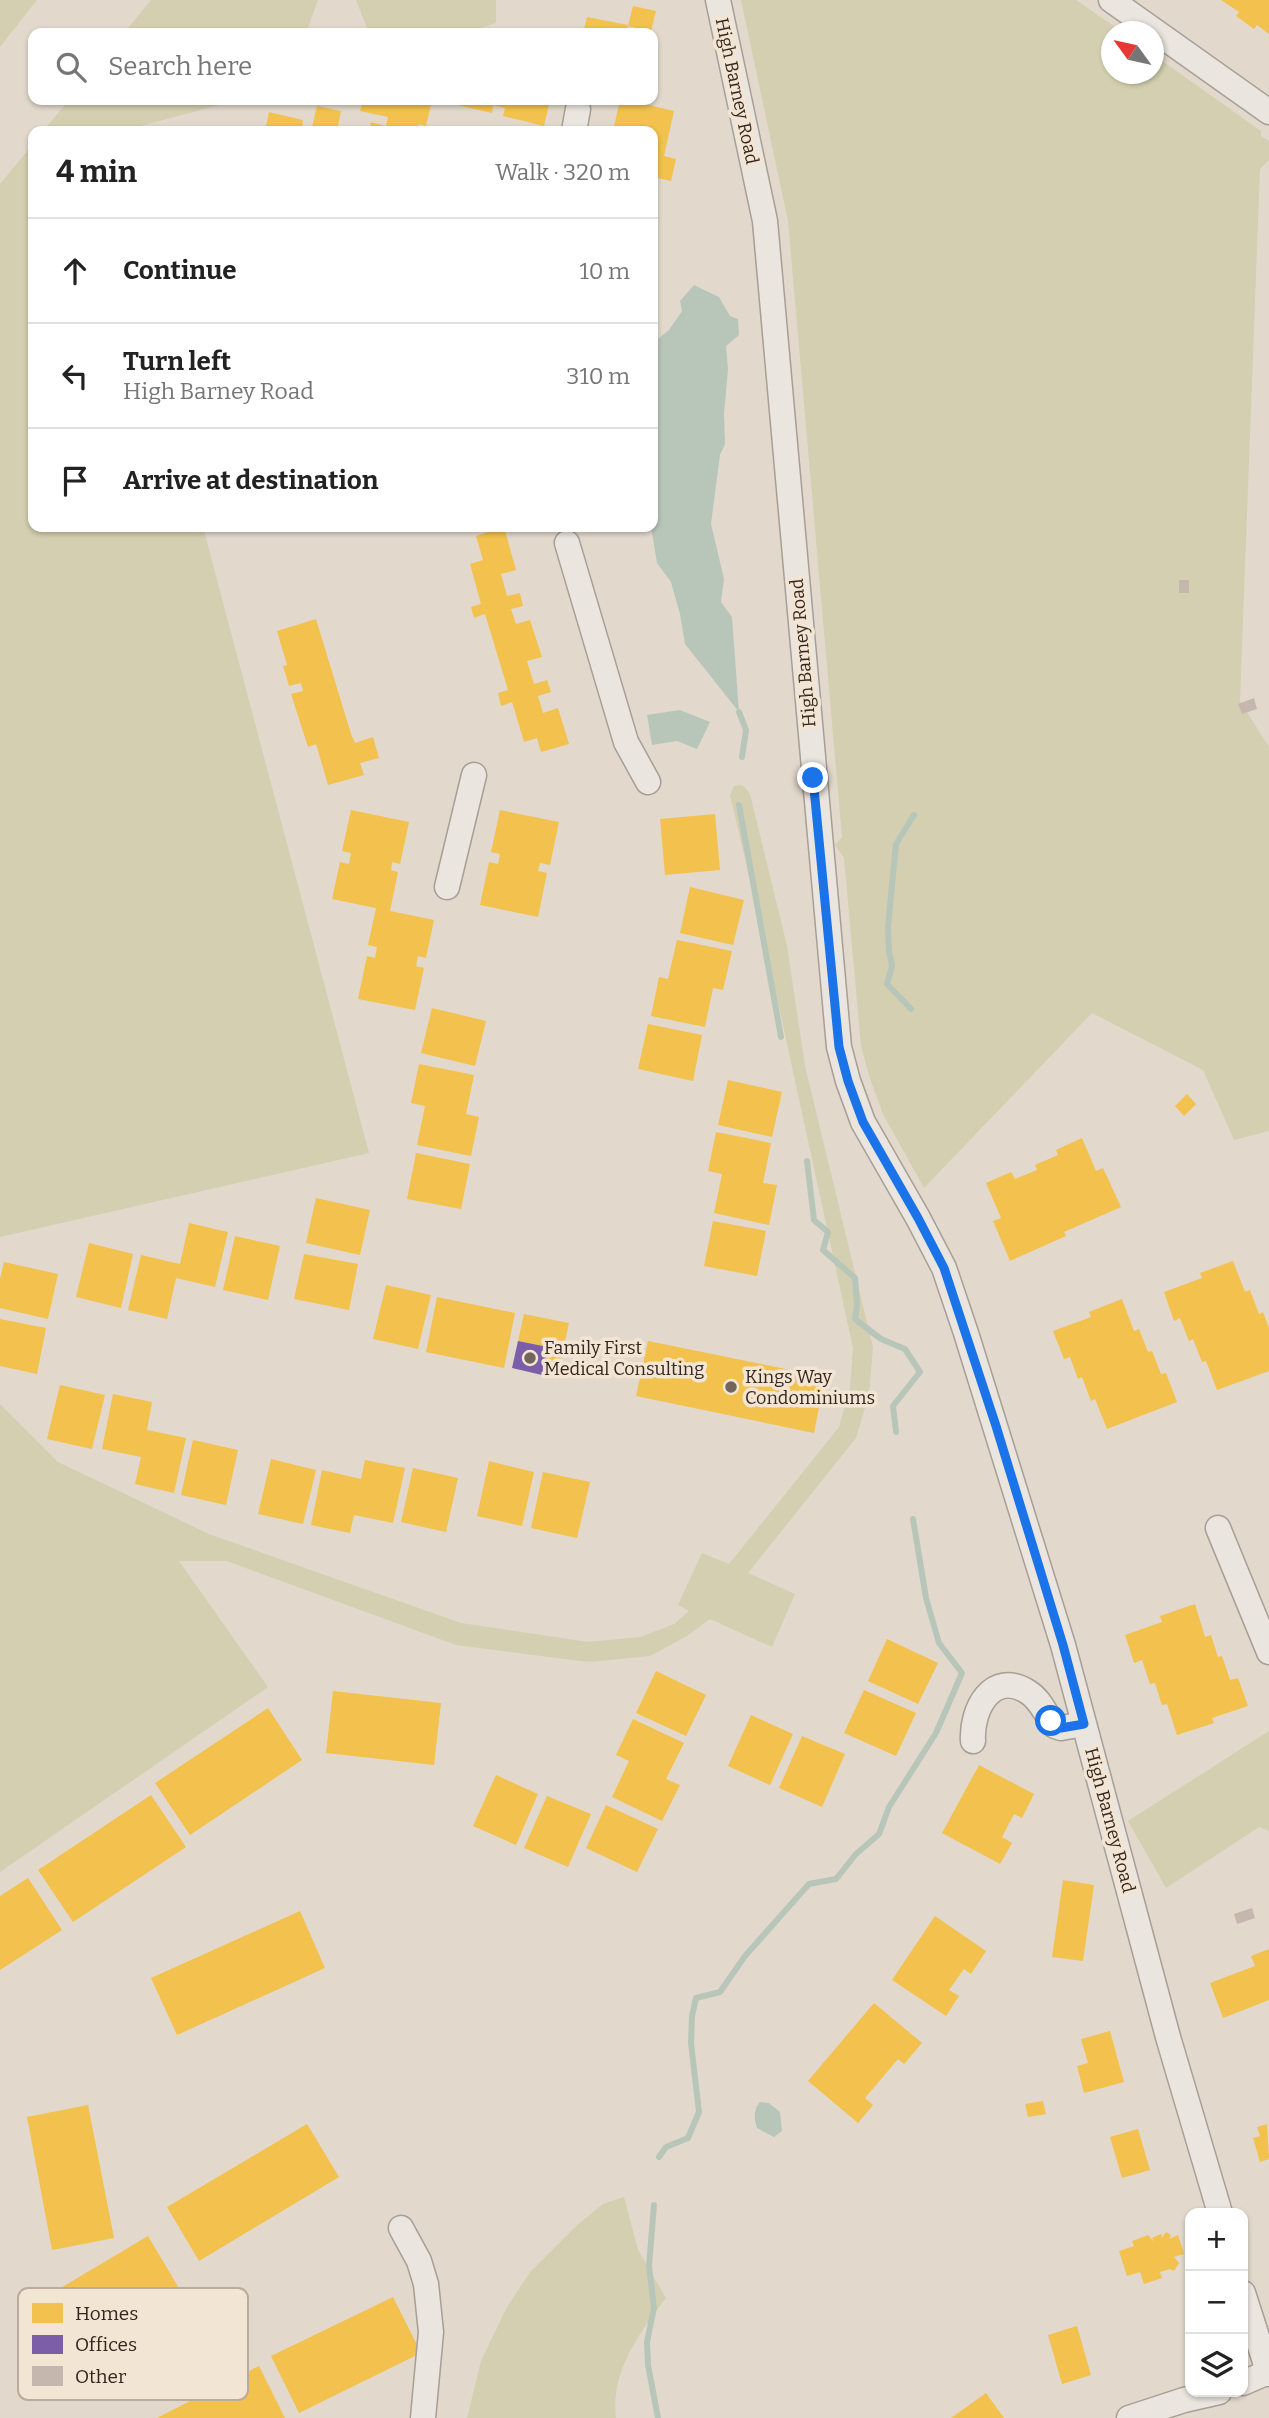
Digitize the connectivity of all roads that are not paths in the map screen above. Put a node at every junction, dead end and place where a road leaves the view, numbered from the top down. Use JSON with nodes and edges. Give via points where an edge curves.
{"nodes":[{"id":1,"x":718,"y":0,"type":"edge"},
{"id":2,"x":1111,"y":0,"type":"edge"},
{"id":3,"x":1269,"y":112,"type":"edge"},
{"id":4,"x":567,"y":542,"type":"dead end"},
{"id":5,"x":474,"y":775,"type":"dead end"},
{"id":6,"x":648,"y":782,"type":"dead end"},
{"id":7,"x":447,"y":887,"type":"dead end"},
{"id":8,"x":1218,"y":1528,"type":"dead end"},
{"id":9,"x":1269,"y":1652,"type":"edge"},
{"id":10,"x":1084,"y":1724,"type":"junction"},
{"id":11,"x":973,"y":1741,"type":"dead end"},
{"id":12,"x":1219,"y":2208,"type":"edge"},
{"id":13,"x":401,"y":2228,"type":"dead end"},
{"id":14,"x":1248,"y":2308,"type":"edge"},
{"id":15,"x":1269,"y":2373,"type":"edge"},
{"id":16,"x":1248,"y":2382,"type":"edge"},
{"id":17,"x":1197,"y":2397,"type":"edge"},
{"id":18,"x":423,"y":2418,"type":"edge"},
{"id":19,"x":1129,"y":2418,"type":"edge"}],
"edges":[{"from":1,"to":10,"type":"street","name":"High Barney Road","via":[[765,221],[839,1047],[863,1122],[944,1268]]},
{"from":2,"to":3,"type":"street"},
{"from":4,"to":6,"type":"street","via":[[626,743]]},
{"from":5,"to":7,"type":"street"},
{"from":8,"to":9,"type":"street"},
{"from":10,"to":11,"type":"street","via":[[1055,1726],[1029,1692],[1009,1686],[983,1699],[975,1713]]},
{"from":10,"to":12,"type":"street","name":"High Barney Road"},
{"from":13,"to":18,"type":"street","via":[[426,2284],[431,2332]]},
{"from":14,"to":15,"type":"street"},
{"from":15,"to":16,"type":"street"},
{"from":17,"to":19,"type":"street"}]}
